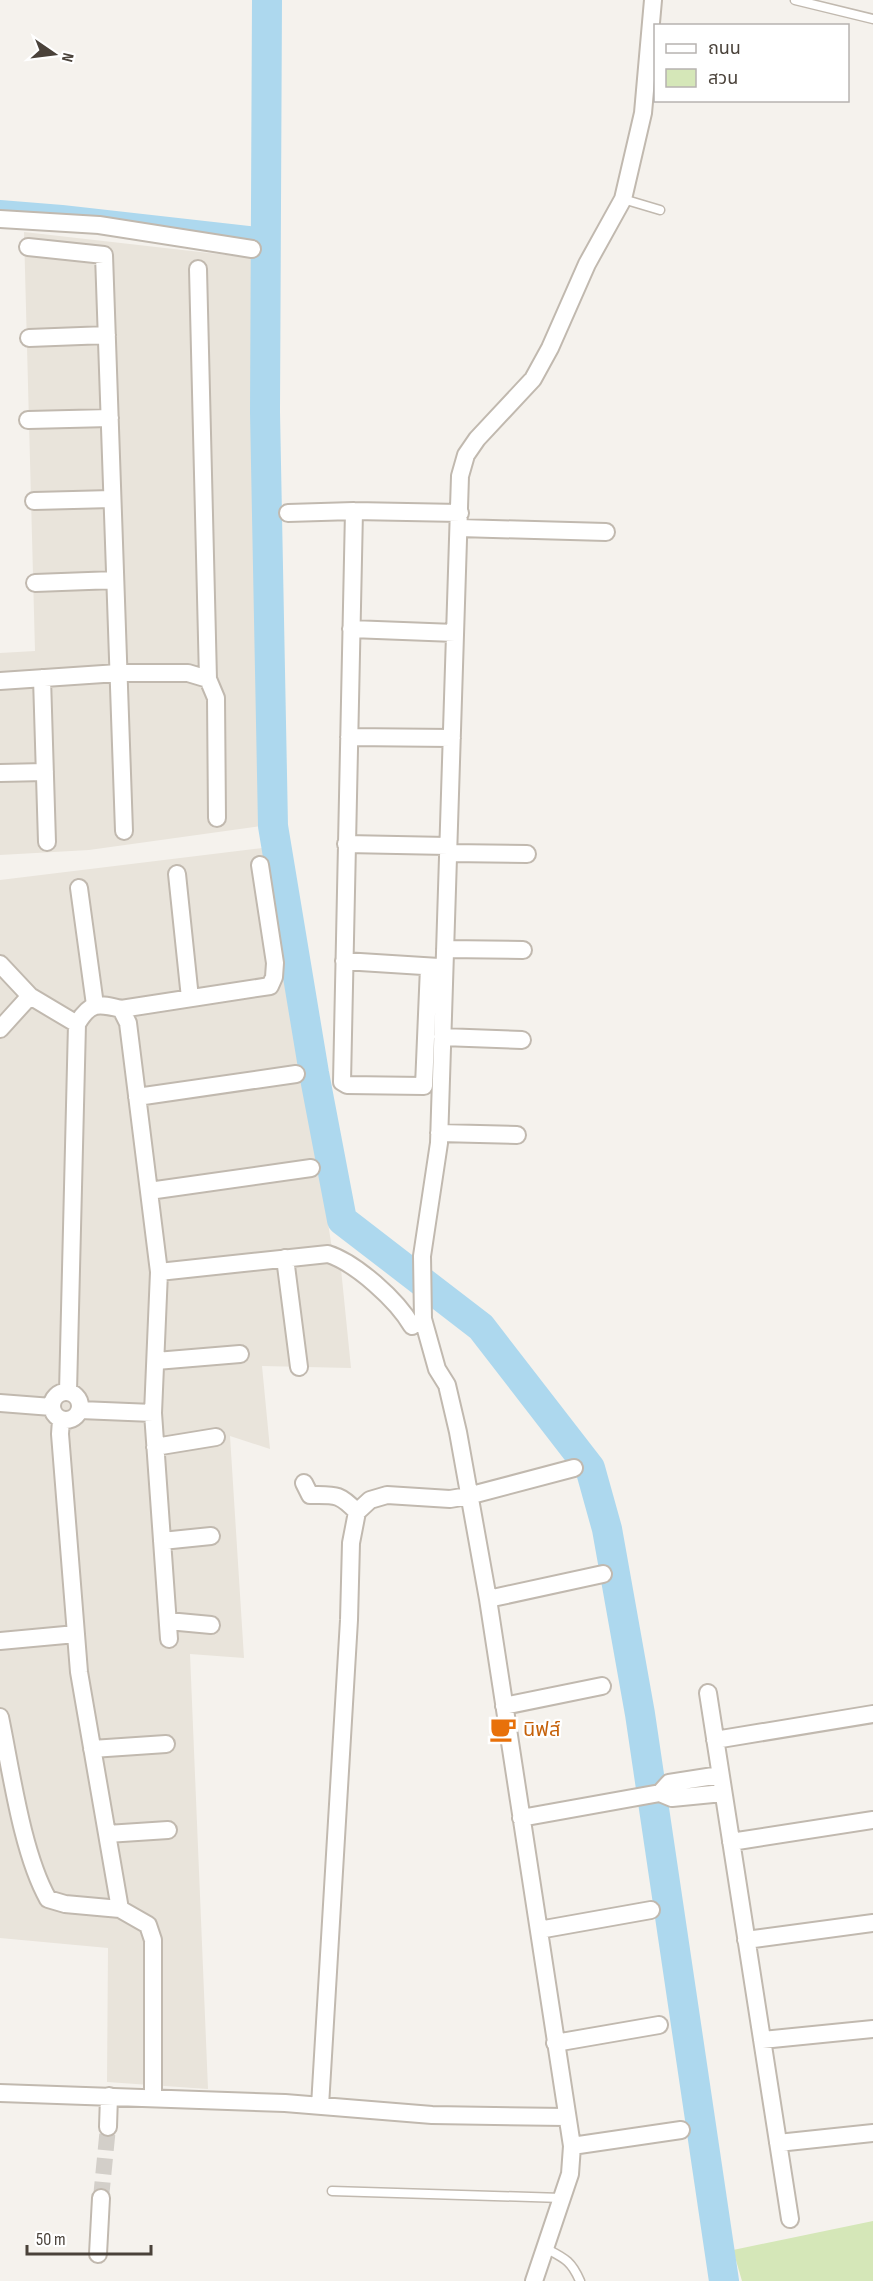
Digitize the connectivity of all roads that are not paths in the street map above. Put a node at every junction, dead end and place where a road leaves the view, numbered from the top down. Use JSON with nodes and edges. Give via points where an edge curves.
{"nodes":[{"id":1,"x":653,"y":0,"type":"edge"},
{"id":2,"x":795,"y":0,"type":"edge"},
{"id":3,"x":873,"y":19,"type":"edge"},
{"id":4,"x":652,"y":59,"type":"edge"},
{"id":5,"x":623,"y":199,"type":"junction"},
{"id":6,"x":660,"y":210,"type":"dead end"},
{"id":7,"x":0,"y":219,"type":"edge"},
{"id":8,"x":28,"y":247,"type":"dead end"},
{"id":9,"x":252,"y":249,"type":"dead end"},
{"id":10,"x":198,"y":269,"type":"dead end"},
{"id":11,"x":107,"y":335,"type":"junction"},
{"id":12,"x":29,"y":338,"type":"dead end"},
{"id":13,"x":110,"y":418,"type":"junction"},
{"id":14,"x":28,"y":420,"type":"dead end"},
{"id":15,"x":112,"y":499,"type":"junction"},
{"id":16,"x":34,"y":501,"type":"dead end"},
{"id":17,"x":354,"y":511,"type":"junction"},
{"id":18,"x":288,"y":513,"type":"dead end"},
{"id":19,"x":459,"y":520,"type":"junction"},
{"id":20,"x":606,"y":532,"type":"dead end"},
{"id":21,"x":115,"y":580,"type":"junction"},
{"id":22,"x":35,"y":583,"type":"dead end"},
{"id":23,"x":351,"y":629,"type":"junction"},
{"id":24,"x":455,"y":633,"type":"junction"},
{"id":25,"x":118,"y":673,"type":"junction"},
{"id":26,"x":42,"y":678,"type":"junction"},
{"id":27,"x":208,"y":679,"type":"junction"},
{"id":28,"x":0,"y":681,"type":"edge"},
{"id":29,"x":349,"y":737,"type":"junction"},
{"id":30,"x":452,"y":738,"type":"junction"},
{"id":31,"x":45,"y":772,"type":"junction"},
{"id":32,"x":0,"y":773,"type":"edge"},
{"id":33,"x":217,"y":818,"type":"dead end"},
{"id":34,"x":124,"y":831,"type":"dead end"},
{"id":35,"x":47,"y":842,"type":"dead end"},
{"id":36,"x":346,"y":844,"type":"junction"},
{"id":37,"x":448,"y":849,"type":"junction"},
{"id":38,"x":527,"y":854,"type":"dead end"},
{"id":39,"x":260,"y":864,"type":"dead end"},
{"id":40,"x":177,"y":874,"type":"dead end"},
{"id":41,"x":79,"y":888,"type":"dead end"},
{"id":42,"x":445,"y":949,"type":"junction"},
{"id":43,"x":523,"y":950,"type":"dead end"},
{"id":44,"x":344,"y":961,"type":"junction"},
{"id":45,"x":0,"y":964,"type":"edge"},
{"id":46,"x":437,"y":967,"type":"junction"},
{"id":47,"x":30,"y":996,"type":"junction"},
{"id":48,"x":190,"y":998,"type":"junction"},
{"id":49,"x":95,"y":1005,"type":"junction"},
{"id":50,"x":120,"y":1009,"type":"junction"},
{"id":51,"x":77,"y":1024,"type":"junction"},
{"id":52,"x":0,"y":1029,"type":"edge"},
{"id":53,"x":442,"y":1037,"type":"junction"},
{"id":54,"x":522,"y":1040,"type":"dead end"},
{"id":55,"x":296,"y":1074,"type":"dead end"},
{"id":56,"x":137,"y":1097,"type":"junction"},
{"id":57,"x":439,"y":1133,"type":"junction"},
{"id":58,"x":517,"y":1136,"type":"dead end"},
{"id":59,"x":311,"y":1168,"type":"dead end"},
{"id":60,"x":149,"y":1191,"type":"junction"},
{"id":61,"x":285,"y":1258,"type":"junction"},
{"id":62,"x":159,"y":1272,"type":"junction"},
{"id":63,"x":418,"y":1322,"type":"junction"},
{"id":64,"x":240,"y":1354,"type":"dead end"},
{"id":65,"x":156,"y":1361,"type":"junction"},
{"id":66,"x":299,"y":1367,"type":"dead end"},
{"id":67,"x":68,"y":1392,"type":"junction"},
{"id":68,"x":0,"y":1403,"type":"edge"},
{"id":69,"x":80,"y":1410,"type":"junction"},
{"id":70,"x":56,"y":1413,"type":"junction"},
{"id":71,"x":153,"y":1413,"type":"junction"},
{"id":72,"x":216,"y":1437,"type":"dead end"},
{"id":73,"x":155,"y":1447,"type":"junction"},
{"id":74,"x":574,"y":1468,"type":"dead end"},
{"id":75,"x":304,"y":1483,"type":"dead end"},
{"id":76,"x":468,"y":1496,"type":"junction"},
{"id":77,"x":357,"y":1512,"type":"junction"},
{"id":78,"x":211,"y":1536,"type":"dead end"},
{"id":79,"x":162,"y":1541,"type":"junction"},
{"id":80,"x":603,"y":1574,"type":"dead end"},
{"id":81,"x":488,"y":1599,"type":"junction"},
{"id":82,"x":168,"y":1621,"type":"junction"},
{"id":83,"x":211,"y":1625,"type":"dead end"},
{"id":84,"x":76,"y":1634,"type":"junction"},
{"id":85,"x":169,"y":1639,"type":"dead end"},
{"id":86,"x":0,"y":1641,"type":"edge"},
{"id":87,"x":602,"y":1686,"type":"dead end"},
{"id":88,"x":708,"y":1693,"type":"dead end"},
{"id":89,"x":504,"y":1706,"type":"junction"},
{"id":90,"x":873,"y":1714,"type":"edge"},
{"id":91,"x":0,"y":1717,"type":"edge"},
{"id":92,"x":715,"y":1740,"type":"junction"},
{"id":93,"x":165,"y":1744,"type":"dead end"},
{"id":94,"x":92,"y":1749,"type":"junction"},
{"id":95,"x":720,"y":1775,"type":"junction"},
{"id":96,"x":659,"y":1793,"type":"junction"},
{"id":97,"x":723,"y":1793,"type":"junction"},
{"id":98,"x":521,"y":1818,"type":"junction"},
{"id":99,"x":873,"y":1820,"type":"edge"},
{"id":100,"x":168,"y":1830,"type":"dead end"},
{"id":101,"x":107,"y":1834,"type":"junction"},
{"id":102,"x":731,"y":1842,"type":"junction"},
{"id":103,"x":120,"y":1909,"type":"junction"},
{"id":104,"x":651,"y":1910,"type":"dead end"},
{"id":105,"x":873,"y":1923,"type":"edge"},
{"id":106,"x":538,"y":1930,"type":"junction"},
{"id":107,"x":746,"y":1940,"type":"junction"},
{"id":108,"x":659,"y":2025,"type":"dead end"},
{"id":109,"x":873,"y":2029,"type":"edge"},
{"id":110,"x":762,"y":2040,"type":"junction"},
{"id":111,"x":555,"y":2043,"type":"junction"},
{"id":112,"x":0,"y":2093,"type":"edge"},
{"id":113,"x":109,"y":2096,"type":"junction"},
{"id":114,"x":153,"y":2098,"type":"junction"},
{"id":115,"x":320,"y":2106,"type":"junction"},
{"id":116,"x":566,"y":2117,"type":"junction"},
{"id":117,"x":108,"y":2127,"type":"tunnel mouth"},
{"id":118,"x":681,"y":2130,"type":"dead end"},
{"id":119,"x":873,"y":2133,"type":"edge"},
{"id":120,"x":778,"y":2143,"type":"junction"},
{"id":121,"x":572,"y":2146,"type":"junction"},
{"id":122,"x":332,"y":2191,"type":"dead end"},
{"id":123,"x":101,"y":2198,"type":"tunnel mouth"},
{"id":124,"x":562,"y":2198,"type":"junction"},
{"id":125,"x":790,"y":2219,"type":"dead end"},
{"id":126,"x":545,"y":2248,"type":"junction"},
{"id":127,"x":98,"y":2254,"type":"dead end"},
{"id":128,"x":534,"y":2281,"type":"edge"},
{"id":129,"x":580,"y":2281,"type":"edge"}],
"edges":[{"from":1,"to":4,"type":"street"},
{"from":2,"to":3,"type":"lane"},
{"from":4,"to":5,"type":"street","via":[[644,113]]},
{"from":5,"to":6,"type":"lane"},
{"from":5,"to":19,"type":"street","via":[[587,264],[533,380],[466,455],[460,476]]},
{"from":7,"to":9,"type":"street","via":[[99,225]]},
{"from":8,"to":11,"type":"street","via":[[104,255]]},
{"from":10,"to":27,"type":"street"},
{"from":11,"to":12,"type":"street"},
{"from":11,"to":13,"type":"street"},
{"from":13,"to":14,"type":"street"},
{"from":13,"to":15,"type":"street"},
{"from":15,"to":16,"type":"street"},
{"from":15,"to":21,"type":"street"},
{"from":17,"to":18,"type":"street"},
{"from":17,"to":19,"type":"street"},
{"from":17,"to":23,"type":"street"},
{"from":19,"to":20,"type":"street"},
{"from":19,"to":24,"type":"street"},
{"from":21,"to":22,"type":"street"},
{"from":21,"to":25,"type":"street"},
{"from":23,"to":24,"type":"street"},
{"from":23,"to":29,"type":"street"},
{"from":24,"to":30,"type":"street"},
{"from":25,"to":26,"type":"street"},
{"from":25,"to":27,"type":"street","via":[[188,673]]},
{"from":25,"to":34,"type":"street"},
{"from":26,"to":28,"type":"street"},
{"from":26,"to":31,"type":"street"},
{"from":27,"to":33,"type":"street","via":[[216,698]]},
{"from":29,"to":30,"type":"street"},
{"from":29,"to":36,"type":"street"},
{"from":30,"to":37,"type":"street"},
{"from":31,"to":32,"type":"street"},
{"from":31,"to":35,"type":"street"},
{"from":36,"to":37,"type":"street"},
{"from":36,"to":44,"type":"street"},
{"from":37,"to":38,"type":"street"},
{"from":37,"to":42,"type":"street"},
{"from":39,"to":48,"type":"street","via":[[275,963],[270,986]]},
{"from":40,"to":48,"type":"street"},
{"from":41,"to":49,"type":"street"},
{"from":42,"to":43,"type":"street"},
{"from":42,"to":46,"type":"street"},
{"from":44,"to":46,"type":"street"},
{"from":44,"to":46,"type":"street","via":[[342,1082],[347,1085],[424,1086]]},
{"from":45,"to":47,"type":"street"},
{"from":46,"to":53,"type":"street"},
{"from":47,"to":51,"type":"street"},
{"from":47,"to":52,"type":"street"},
{"from":48,"to":50,"type":"street"},
{"from":49,"to":50,"type":"street"},
{"from":49,"to":51,"type":"street"},
{"from":50,"to":56,"type":"street","via":[[128,1023]]},
{"from":51,"to":67,"type":"street"},
{"from":53,"to":54,"type":"street"},
{"from":53,"to":57,"type":"street"},
{"from":55,"to":56,"type":"street"},
{"from":56,"to":60,"type":"street"},
{"from":57,"to":58,"type":"street"},
{"from":57,"to":63,"type":"street","via":[[422,1256]]},
{"from":59,"to":60,"type":"street"},
{"from":60,"to":62,"type":"street"},
{"from":61,"to":62,"type":"street"},
{"from":61,"to":63,"type":"street","via":[[328,1254],[340,1258]]},
{"from":61,"to":66,"type":"street"},
{"from":62,"to":65,"type":"street"},
{"from":63,"to":76,"type":"street","via":[[447,1385]]},
{"from":64,"to":65,"type":"street"},
{"from":65,"to":71,"type":"street"},
{"from":67,"to":69,"type":"street","via":[[76,1395]]},
{"from":67,"to":70,"type":"street","via":[[54,1399]]},
{"from":68,"to":70,"type":"street"},
{"from":69,"to":70,"type":"street","via":[[69,1421]]},
{"from":69,"to":71,"type":"street"},
{"from":70,"to":84,"type":"street"},
{"from":71,"to":73,"type":"street"},
{"from":72,"to":73,"type":"street"},
{"from":73,"to":79,"type":"street"},
{"from":74,"to":76,"type":"street"},
{"from":75,"to":77,"type":"street","via":[[310,1495],[338,1496]]},
{"from":76,"to":77,"type":"street","via":[[450,1499],[387,1495],[370,1500]]},
{"from":76,"to":81,"type":"street"},
{"from":77,"to":115,"type":"street","via":[[351,1543]]},
{"from":78,"to":79,"type":"street"},
{"from":79,"to":82,"type":"street"},
{"from":80,"to":81,"type":"street"},
{"from":81,"to":89,"type":"street"},
{"from":82,"to":83,"type":"street"},
{"from":82,"to":85,"type":"street"},
{"from":84,"to":86,"type":"street"},
{"from":84,"to":94,"type":"street"},
{"from":87,"to":89,"type":"street"},
{"from":88,"to":92,"type":"street"},
{"from":89,"to":98,"type":"street"},
{"from":90,"to":92,"type":"street"},
{"from":91,"to":103,"type":"street","via":[[23,1827],[39,1884],[48,1899]]},
{"from":92,"to":95,"type":"street"},
{"from":93,"to":94,"type":"street"},
{"from":94,"to":101,"type":"street"},
{"from":95,"to":96,"type":"street","via":[[669,1783]]},
{"from":95,"to":97,"type":"street"},
{"from":96,"to":97,"type":"street","via":[[672,1798]]},
{"from":96,"to":98,"type":"street"},
{"from":97,"to":102,"type":"street"},
{"from":98,"to":106,"type":"street"},
{"from":99,"to":102,"type":"street"},
{"from":100,"to":101,"type":"street"},
{"from":101,"to":103,"type":"street"},
{"from":102,"to":107,"type":"street"},
{"from":103,"to":114,"type":"street","via":[[148,1925],[153,1940]]},
{"from":104,"to":106,"type":"street"},
{"from":105,"to":107,"type":"street"},
{"from":106,"to":111,"type":"street"},
{"from":107,"to":110,"type":"street"},
{"from":108,"to":111,"type":"street"},
{"from":109,"to":110,"type":"street"},
{"from":110,"to":120,"type":"street"},
{"from":111,"to":116,"type":"street"},
{"from":112,"to":113,"type":"street"},
{"from":113,"to":114,"type":"street"},
{"from":113,"to":117,"type":"street"},
{"from":114,"to":115,"type":"street"},
{"from":115,"to":116,"type":"street","via":[[432,2115]]},
{"from":116,"to":121,"type":"street"},
{"from":118,"to":121,"type":"street"},
{"from":119,"to":120,"type":"street"},
{"from":120,"to":125,"type":"street"},
{"from":121,"to":124,"type":"street","via":[[570,2174]]},
{"from":122,"to":124,"type":"lane"},
{"from":123,"to":127,"type":"street"},
{"from":124,"to":126,"type":"street"},
{"from":126,"to":128,"type":"street"},
{"from":126,"to":129,"type":"lane","via":[[567,2260]]}]}
